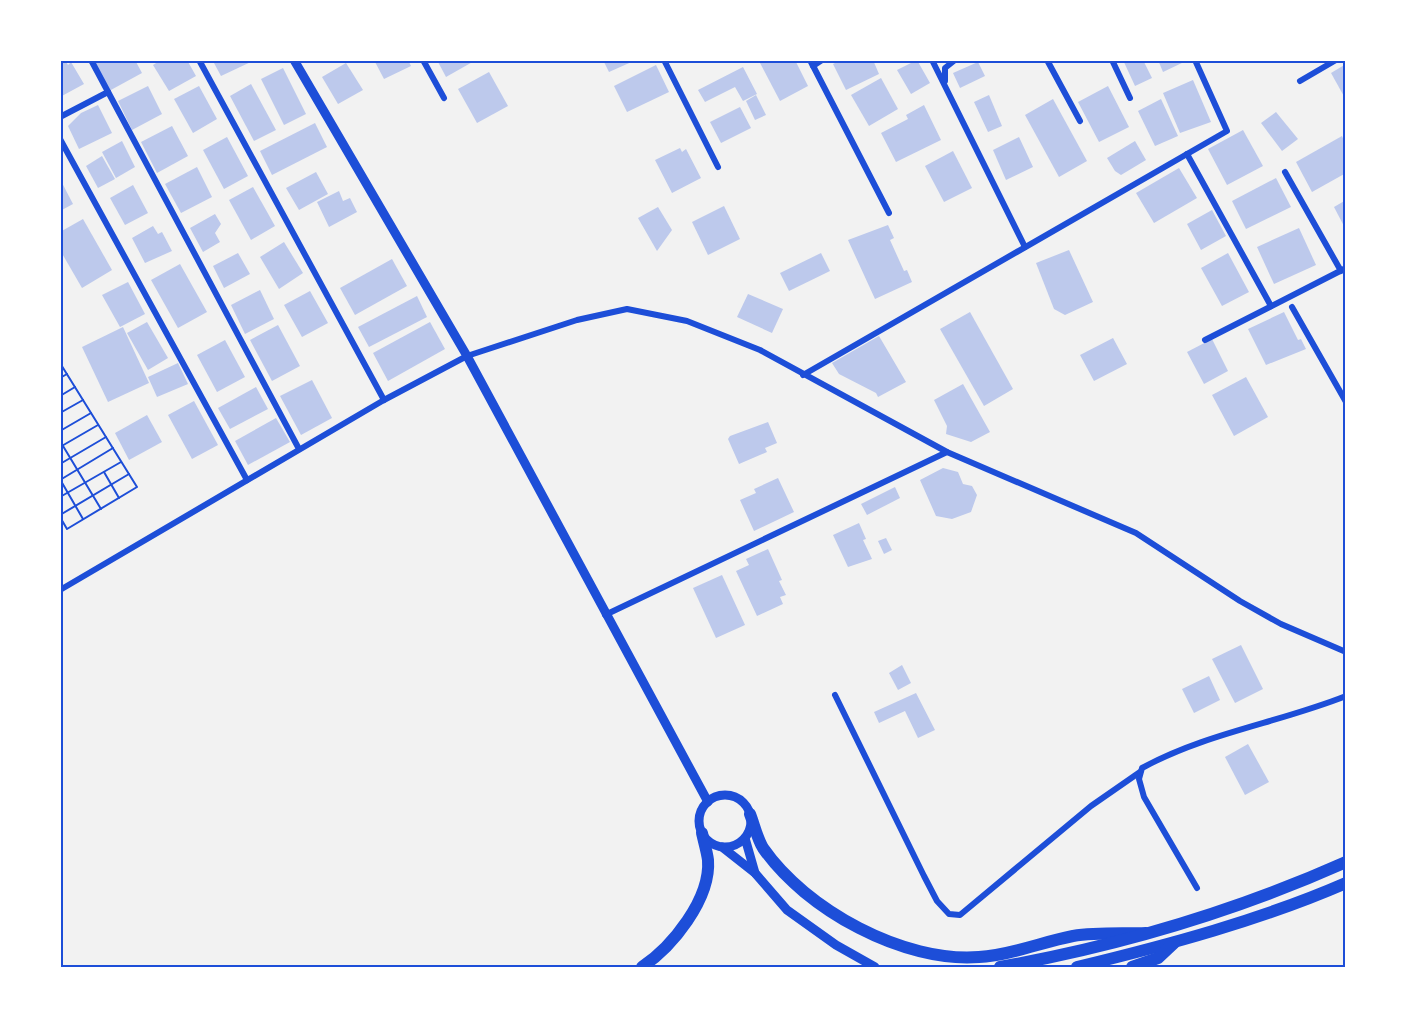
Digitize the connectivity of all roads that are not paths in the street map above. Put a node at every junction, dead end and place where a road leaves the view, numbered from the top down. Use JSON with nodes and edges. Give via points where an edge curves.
{"nodes":[{"id":1,"x":91,"y":60,"type":"edge"},
{"id":2,"x":199,"y":60,"type":"edge"},
{"id":3,"x":294,"y":60,"type":"edge"},
{"id":4,"x":423,"y":60,"type":"edge"},
{"id":5,"x":663,"y":60,"type":"edge"},
{"id":6,"x":822,"y":60,"type":"edge"},
{"id":7,"x":932,"y":60,"type":"edge"},
{"id":8,"x":955,"y":60,"type":"edge"},
{"id":9,"x":1047,"y":60,"type":"edge"},
{"id":10,"x":1112,"y":60,"type":"edge"},
{"id":11,"x":1195,"y":60,"type":"edge"},
{"id":12,"x":1336,"y":60,"type":"edge"},
{"id":13,"x":812,"y":63,"type":"edge"},
{"id":14,"x":1300,"y":81,"type":"dead end"},
{"id":15,"x":947,"y":90,"type":"junction"},
{"id":16,"x":108,"y":92,"type":"junction"},
{"id":17,"x":444,"y":98,"type":"dead end"},
{"id":18,"x":1130,"y":98,"type":"dead end"},
{"id":19,"x":60,"y":117,"type":"edge"},
{"id":20,"x":1080,"y":121,"type":"dead end"},
{"id":21,"x":60,"y":139,"type":"edge"},
{"id":22,"x":1188,"y":154,"type":"junction"},
{"id":23,"x":718,"y":167,"type":"dead end"},
{"id":24,"x":1285,"y":172,"type":"dead end"},
{"id":25,"x":889,"y":213,"type":"dead end"},
{"id":26,"x":1025,"y":247,"type":"junction"},
{"id":27,"x":1343,"y":269,"type":"edge"},
{"id":28,"x":1271,"y":306,"type":"junction"},
{"id":29,"x":1292,"y":307,"type":"dead end"},
{"id":30,"x":1205,"y":340,"type":"dead end"},
{"id":31,"x":467,"y":356,"type":"junction"},
{"id":32,"x":803,"y":375,"type":"junction"},
{"id":33,"x":384,"y":400,"type":"junction"},
{"id":34,"x":1346,"y":402,"type":"edge"},
{"id":35,"x":299,"y":449,"type":"junction"},
{"id":36,"x":947,"y":452,"type":"junction"},
{"id":37,"x":247,"y":480,"type":"junction"},
{"id":38,"x":60,"y":590,"type":"edge"},
{"id":39,"x":605,"y":615,"type":"junction"},
{"id":40,"x":1346,"y":652,"type":"edge"},
{"id":41,"x":835,"y":694,"type":"dead end"},
{"id":42,"x":1346,"y":696,"type":"edge"},
{"id":43,"x":1140,"y":772,"type":"junction"},
{"id":44,"x":708,"y":802,"type":"junction"},
{"id":45,"x":750,"y":814,"type":"junction"},
{"id":46,"x":702,"y":833,"type":"junction"},
{"id":47,"x":745,"y":838,"type":"junction"},
{"id":48,"x":722,"y":847,"type":"junction"},
{"id":49,"x":1346,"y":862,"type":"edge"},
{"id":50,"x":755,"y":873,"type":"junction"},
{"id":51,"x":1346,"y":883,"type":"edge"},
{"id":52,"x":1197,"y":888,"type":"dead end"},
{"id":53,"x":1346,"y":889,"type":"edge"},
{"id":54,"x":1254,"y":915,"type":"junction"},
{"id":55,"x":1146,"y":933,"type":"junction"},
{"id":56,"x":1176,"y":940,"type":"junction"},
{"id":57,"x":642,"y":967,"type":"edge"},
{"id":58,"x":875,"y":967,"type":"edge"},
{"id":59,"x":1000,"y":967,"type":"edge"},
{"id":60,"x":1077,"y":967,"type":"edge"},
{"id":61,"x":1132,"y":967,"type":"edge"}],
"edges":[{"from":1,"to":16,"type":"street"},
{"from":2,"to":33,"type":"street"},
{"from":3,"to":31,"type":"street"},
{"from":4,"to":17,"type":"street"},
{"from":5,"to":23,"type":"street"},
{"from":6,"to":13,"type":"street"},
{"from":7,"to":15,"type":"street"},
{"from":8,"to":15,"type":"street","via":[[945,68]]},
{"from":9,"to":20,"type":"street"},
{"from":10,"to":18,"type":"street"},
{"from":11,"to":22,"type":"street","via":[[1227,131]]},
{"from":12,"to":14,"type":"street"},
{"from":13,"to":25,"type":"street"},
{"from":15,"to":26,"type":"street"},
{"from":16,"to":19,"type":"street"},
{"from":16,"to":35,"type":"street"},
{"from":21,"to":37,"type":"street"},
{"from":22,"to":26,"type":"street"},
{"from":22,"to":28,"type":"street"},
{"from":24,"to":27,"type":"street"},
{"from":26,"to":32,"type":"street"},
{"from":27,"to":28,"type":"street"},
{"from":28,"to":30,"type":"street"},
{"from":29,"to":34,"type":"street"},
{"from":31,"to":32,"type":"street","via":[[577,320],[627,309],[687,321],[760,350]]},
{"from":31,"to":33,"type":"street"},
{"from":31,"to":39,"type":"street"},
{"from":32,"to":36,"type":"street"},
{"from":33,"to":35,"type":"street"},
{"from":35,"to":37,"type":"street"},
{"from":36,"to":39,"type":"street"},
{"from":36,"to":40,"type":"street","via":[[1136,533],[1240,601]]},
{"from":37,"to":38,"type":"street"},
{"from":39,"to":44,"type":"street"},
{"from":41,"to":43,"type":"street","via":[[924,876],[949,914],[960,915],[1091,806]]},
{"from":42,"to":43,"type":"street","via":[[1210,737],[1171,752]]},
{"from":43,"to":52,"type":"street","via":[[1144,797]]},
{"from":44,"to":45,"type":"street","via":[[715,797],[732,796]]},
{"from":44,"to":46,"type":"street","via":[[699,816]]},
{"from":45,"to":47,"type":"street"},
{"from":45,"to":55,"type":"highway","via":[[762,846],[787,876],[825,907],[884,939],[931,956],[980,957],[1076,936]]},
{"from":46,"to":48,"type":"street"},
{"from":46,"to":57,"type":"highway","via":[[708,862],[703,890],[686,923],[658,956]]},
{"from":47,"to":48,"type":"street"},
{"from":47,"to":50,"type":"street"},
{"from":48,"to":50,"type":"street"},
{"from":49,"to":55,"type":"highway","via":[[1309,879]]},
{"from":50,"to":58,"type":"street","via":[[787,910]]},
{"from":51,"to":54,"type":"highway"},
{"from":53,"to":54,"type":"highway","via":[[1281,914]]},
{"from":54,"to":56,"type":"highway"},
{"from":55,"to":59,"type":"highway","via":[[1058,957]]},
{"from":56,"to":60,"type":"highway"},
{"from":56,"to":61,"type":"highway","via":[[1158,958]]}]}
